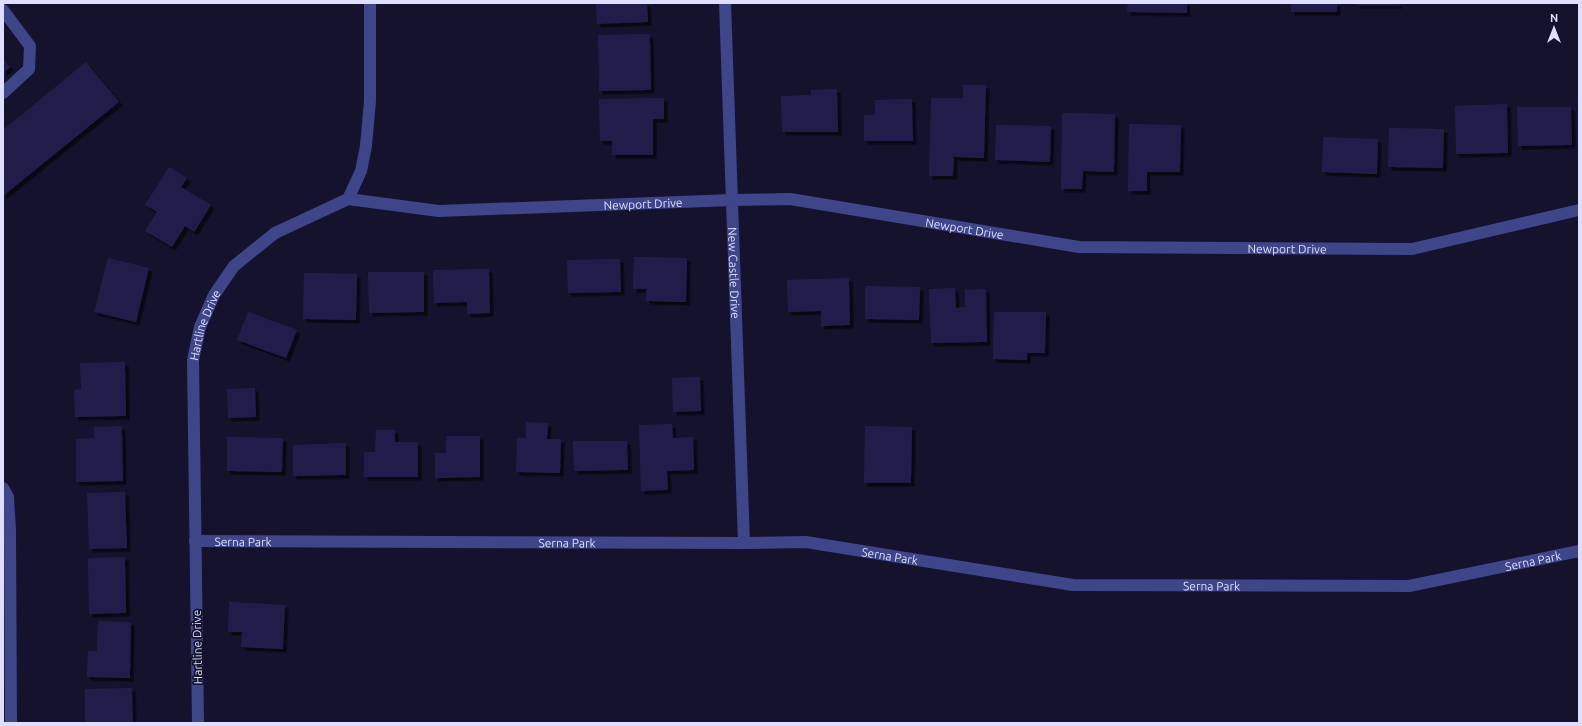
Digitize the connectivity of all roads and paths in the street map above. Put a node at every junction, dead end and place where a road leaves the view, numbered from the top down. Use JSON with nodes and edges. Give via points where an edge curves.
{"nodes":[{"id":1,"x":370,"y":3,"type":"edge"},
{"id":2,"x":725,"y":3,"type":"edge"},
{"id":3,"x":3,"y":10,"type":"edge"},
{"id":4,"x":3,"y":93,"type":"edge"},
{"id":5,"x":348,"y":199,"type":"junction"},
{"id":6,"x":732,"y":200,"type":"junction"},
{"id":7,"x":1579,"y":210,"type":"edge"},
{"id":8,"x":3,"y":488,"type":"edge"},
{"id":9,"x":196,"y":541,"type":"junction"},
{"id":10,"x":744,"y":543,"type":"junction"},
{"id":11,"x":1579,"y":551,"type":"edge"},
{"id":12,"x":11,"y":723,"type":"edge"},
{"id":13,"x":198,"y":723,"type":"edge"}],
"edges":[{"from":1,"to":5,"type":"street","via":[[370,101],[366,146],[361,171]]},
{"from":2,"to":6,"type":"street","name":"New Castle Drive"},
{"from":3,"to":4,"type":"street","via":[[30,46],[29,69]]},
{"from":5,"to":6,"type":"street","name":"Newport Drive","via":[[439,211]]},
{"from":5,"to":9,"type":"street","name":"Hartline Drive","via":[[275,233],[234,266],[214,295],[200,327],[193,360]]},
{"from":6,"to":7,"type":"street","name":"Newport Drive","via":[[790,199],[1079,247],[1412,249]]},
{"from":6,"to":10,"type":"street","name":"New Castle Drive"},
{"from":8,"to":12,"type":"street","via":[[8,497],[10,530]]},
{"from":9,"to":10,"type":"street","name":"Serna Park"},
{"from":9,"to":13,"type":"street","name":"Hartline Drive"},
{"from":10,"to":11,"type":"street","name":"Serna Park","via":[[806,542],[1073,585],[1409,586]]}]}
